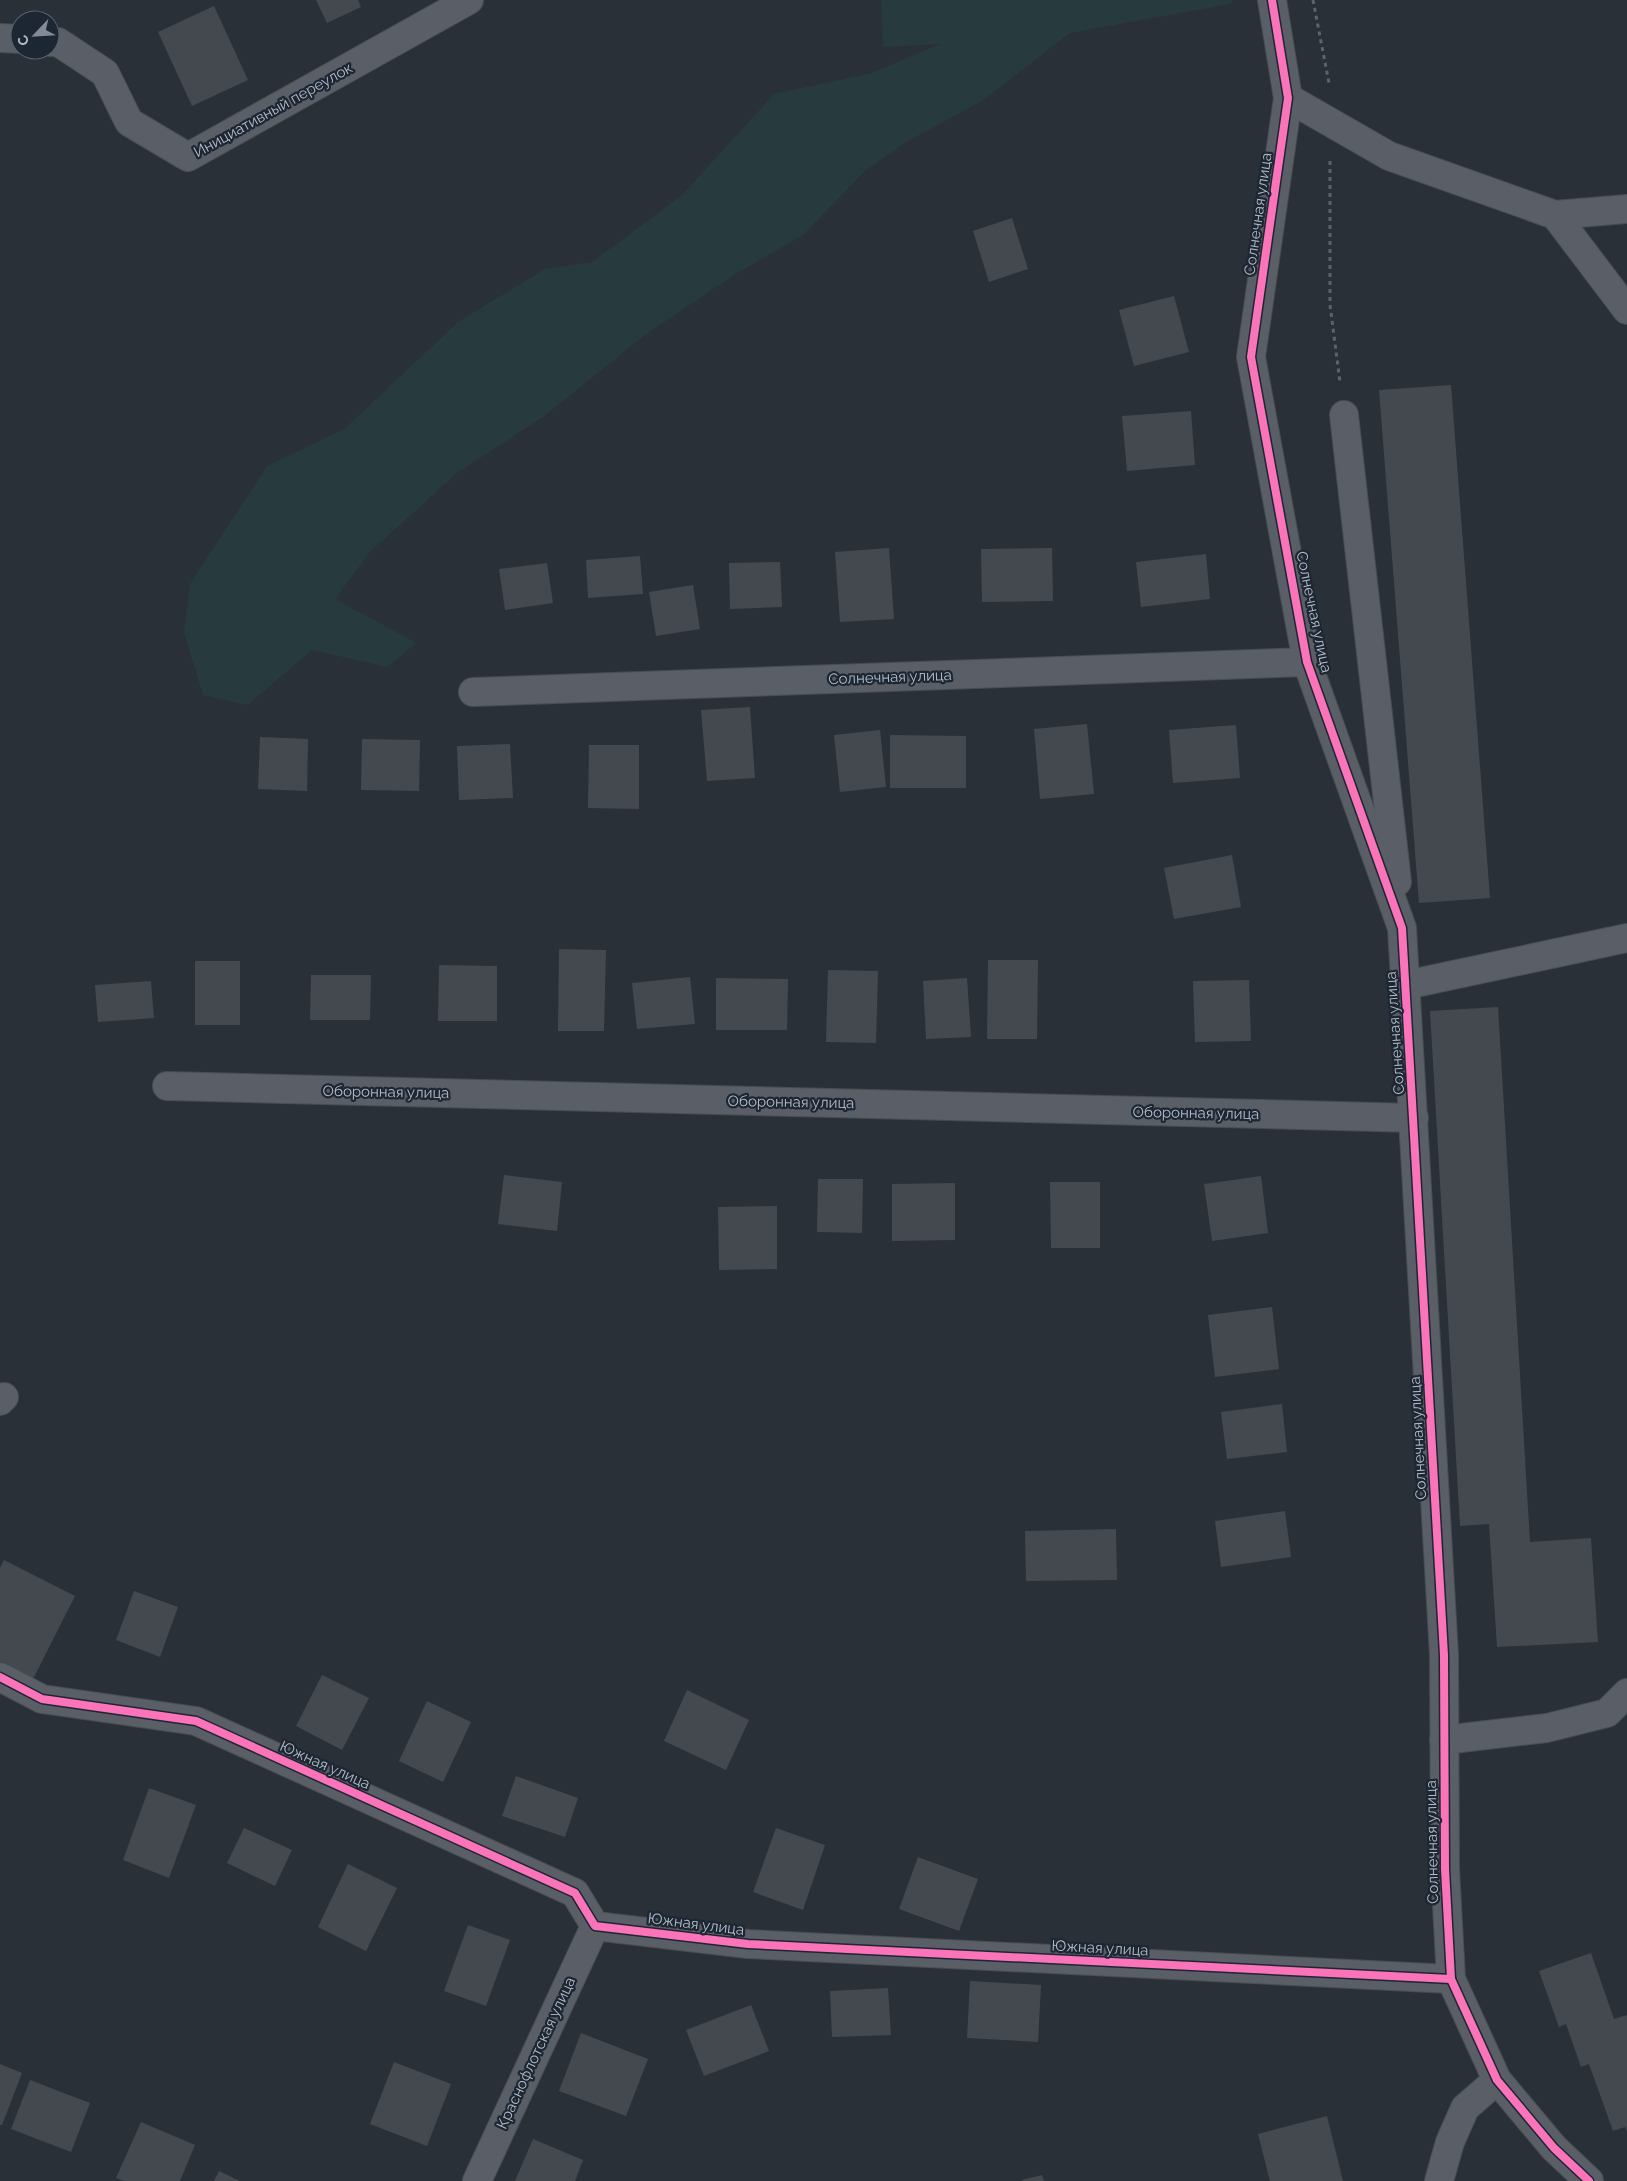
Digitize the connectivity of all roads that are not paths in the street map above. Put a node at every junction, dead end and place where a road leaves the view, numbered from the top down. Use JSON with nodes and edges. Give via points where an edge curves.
{"nodes":[{"id":1,"x":469,"y":0,"type":"edge"},
{"id":2,"x":1272,"y":0,"type":"edge"},
{"id":3,"x":60,"y":43,"type":"edge"},
{"id":4,"x":1288,"y":98,"type":"junction"},
{"id":5,"x":1627,"y":209,"type":"edge"},
{"id":6,"x":1555,"y":215,"type":"junction"},
{"id":7,"x":1627,"y":310,"type":"edge"},
{"id":8,"x":1344,"y":416,"type":"road end"},
{"id":9,"x":1307,"y":662,"type":"junction"},
{"id":10,"x":473,"y":692,"type":"dead end"},
{"id":11,"x":1402,"y":928,"type":"junction"},
{"id":12,"x":1627,"y":938,"type":"edge"},
{"id":13,"x":1406,"y":985,"type":"junction"},
{"id":14,"x":167,"y":1086,"type":"dead end"},
{"id":15,"x":1414,"y":1118,"type":"junction"},
{"id":16,"x":0,"y":1677,"type":"edge"},
{"id":17,"x":1624,"y":1704,"type":"edge"},
{"id":18,"x":1444,"y":1740,"type":"junction"},
{"id":19,"x":595,"y":1926,"type":"junction"},
{"id":20,"x":1451,"y":1979,"type":"junction"},
{"id":21,"x":1496,"y":2080,"type":"junction"},
{"id":22,"x":477,"y":2181,"type":"edge"},
{"id":23,"x":1439,"y":2181,"type":"edge"},
{"id":24,"x":1589,"y":2181,"type":"edge"}],
"edges":[{"from":1,"to":3,"type":"street","name":"Инициативный переулок","via":[[188,157],[129,122],[105,73]]},
{"from":2,"to":4,"type":"street","name":"Солнечная улица"},
{"from":4,"to":6,"type":"street","via":[[1389,156]]},
{"from":4,"to":9,"type":"street","name":"Солнечная улица","via":[[1251,356]]},
{"from":5,"to":6,"type":"street"},
{"from":6,"to":7,"type":"street"},
{"from":8,"to":11,"type":"street"},
{"from":9,"to":10,"type":"street","name":"Солнечная улица"},
{"from":9,"to":11,"type":"street","name":"Солнечная улица"},
{"from":11,"to":13,"type":"street","name":"Солнечная улица"},
{"from":12,"to":13,"type":"street"},
{"from":13,"to":15,"type":"street","name":"Солнечная улица"},
{"from":14,"to":15,"type":"street","name":"Оборонная улица"},
{"from":15,"to":18,"type":"street","name":"Солнечная улица","via":[[1444,1655]]},
{"from":16,"to":19,"type":"street","name":"Южная улица","via":[[42,1699],[196,1722],[575,1893]]},
{"from":17,"to":18,"type":"street","via":[[1607,1713],[1547,1728]]},
{"from":18,"to":20,"type":"street","name":"Солнечная улица","via":[[1445,1869]]},
{"from":19,"to":20,"type":"street","name":"Южная улица","via":[[748,1944]]},
{"from":19,"to":22,"type":"street","name":"Краснофлотская улица"},
{"from":20,"to":21,"type":"street","name":"Солнечная улица"},
{"from":21,"to":23,"type":"street","via":[[1465,2108],[1450,2142]]},
{"from":21,"to":24,"type":"street","name":"Солнечная улица","via":[[1554,2148]]}]}
